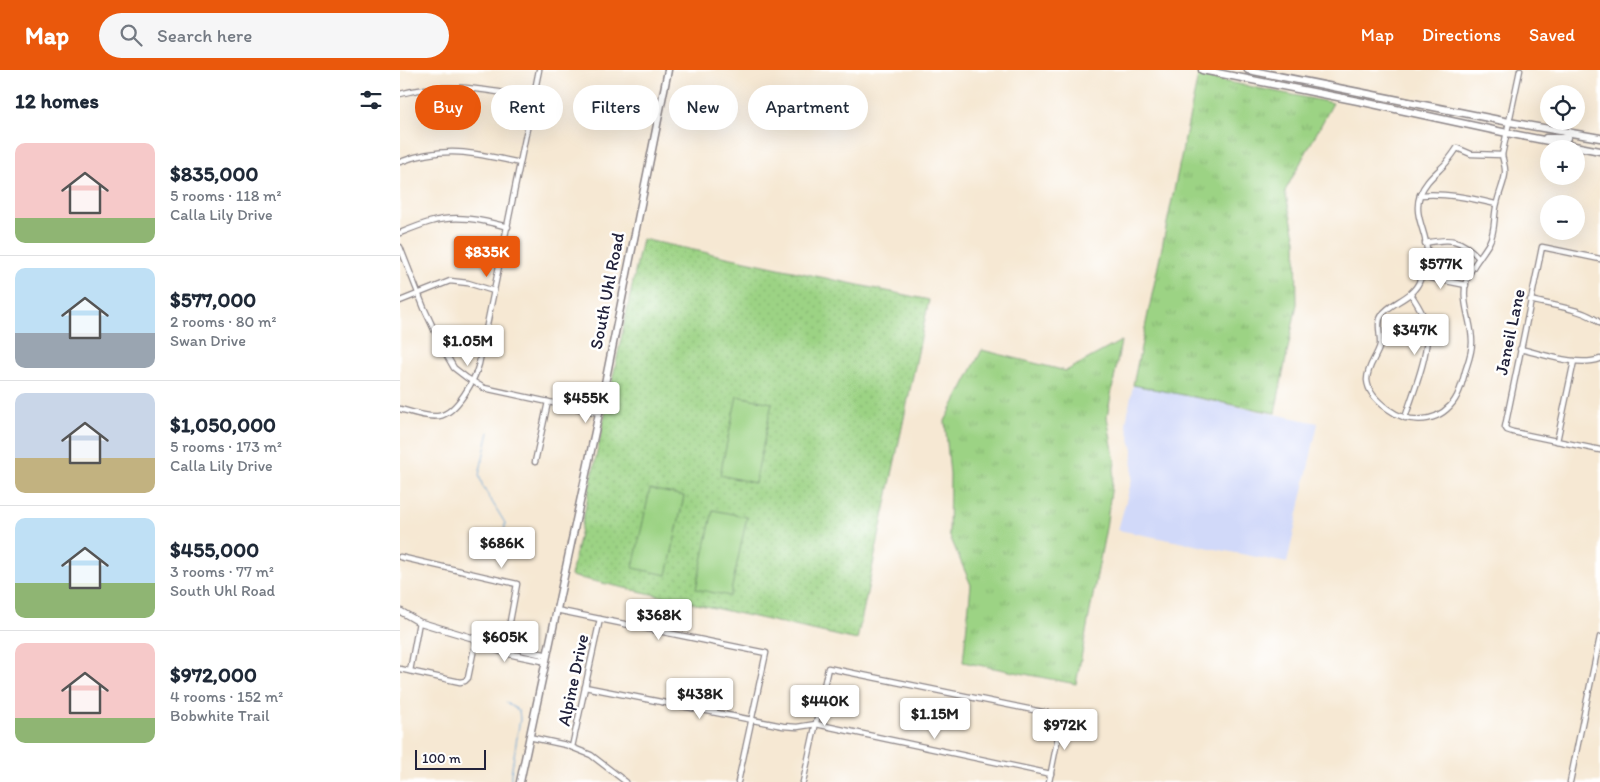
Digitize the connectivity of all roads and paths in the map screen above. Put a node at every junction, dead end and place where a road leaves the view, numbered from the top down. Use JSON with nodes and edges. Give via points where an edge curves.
{"nodes":[{"id":1,"x":539,"y":70,"type":"edge"},
{"id":2,"x":668,"y":70,"type":"edge"},
{"id":3,"x":1202,"y":70,"type":"edge"},
{"id":4,"x":1248,"y":70,"type":"edge"},
{"id":5,"x":1520,"y":70,"type":"edge"},
{"id":6,"x":1264,"y":73,"type":"junction"},
{"id":7,"x":1262,"y":83,"type":"junction"},
{"id":8,"x":536,"y":85,"type":"edge"},
{"id":9,"x":491,"y":91,"type":"edge"},
{"id":10,"x":400,"y":94,"type":"edge"},
{"id":11,"x":1509,"y":122,"type":"junction"},
{"id":12,"x":527,"y":130,"type":"edge"},
{"id":13,"x":1568,"y":132,"type":"junction"},
{"id":14,"x":1507,"y":134,"type":"junction"},
{"id":15,"x":1530,"y":138,"type":"junction"},
{"id":16,"x":1600,"y":138,"type":"edge"},
{"id":17,"x":1600,"y":151,"type":"edge"},
{"id":18,"x":1502,"y":155,"type":"junction"},
{"id":19,"x":400,"y":162,"type":"edge"},
{"id":20,"x":520,"y":163,"type":"junction"},
{"id":21,"x":1420,"y":195,"type":"junction"},
{"id":22,"x":1496,"y":204,"type":"junction"},
{"id":23,"x":508,"y":227,"type":"junction"},
{"id":24,"x":400,"y":233,"type":"edge"},
{"id":25,"x":1425,"y":243,"type":"junction"},
{"id":26,"x":400,"y":247,"type":"edge"},
{"id":27,"x":1479,"y":258,"type":"junction"},
{"id":28,"x":1600,"y":259,"type":"edge"},
{"id":29,"x":1421,"y":276,"type":"junction"},
{"id":30,"x":1466,"y":285,"type":"junction"},
{"id":31,"x":494,"y":290,"type":"junction"},
{"id":32,"x":418,"y":294,"type":"junction"},
{"id":33,"x":1410,"y":294,"type":"junction"},
{"id":34,"x":1530,"y":300,"type":"junction"},
{"id":35,"x":400,"y":301,"type":"edge"},
{"id":36,"x":1600,"y":323,"type":"edge"},
{"id":37,"x":1520,"y":349,"type":"junction"},
{"id":38,"x":1600,"y":359,"type":"edge"},
{"id":39,"x":1574,"y":361,"type":"junction"},
{"id":40,"x":473,"y":382,"type":"junction"},
{"id":41,"x":548,"y":402,"type":"junction"},
{"id":42,"x":400,"y":409,"type":"edge"},
{"id":43,"x":599,"y":413,"type":"junction"},
{"id":44,"x":1406,"y":418,"type":"junction"},
{"id":45,"x":1557,"y":441,"type":"junction"},
{"id":46,"x":1600,"y":450,"type":"edge"},
{"id":47,"x":535,"y":462,"type":"dead end"},
{"id":48,"x":400,"y":557,"type":"edge"},
{"id":49,"x":556,"y":610,"type":"junction"},
{"id":50,"x":400,"y":611,"type":"edge"},
{"id":51,"x":600,"y":619,"type":"junction"},
{"id":52,"x":420,"y":622,"type":"junction"},
{"id":53,"x":1600,"y":637,"type":"edge"},
{"id":54,"x":476,"y":639,"type":"junction"},
{"id":55,"x":504,"y":649,"type":"junction"},
{"id":56,"x":546,"y":658,"type":"junction"},
{"id":57,"x":400,"y":669,"type":"edge"},
{"id":58,"x":410,"y":671,"type":"junction"},
{"id":59,"x":585,"y":687,"type":"junction"},
{"id":60,"x":1062,"y":717,"type":"junction"},
{"id":61,"x":751,"y":720,"type":"junction"},
{"id":62,"x":1092,"y":722,"type":"dead end"},
{"id":63,"x":816,"y":724,"type":"junction"},
{"id":64,"x":529,"y":737,"type":"junction"},
{"id":65,"x":572,"y":747,"type":"junction"},
{"id":66,"x":1051,"y":774,"type":"junction"},
{"id":67,"x":520,"y":782,"type":"edge"},
{"id":68,"x":626,"y":782,"type":"edge"},
{"id":69,"x":738,"y":782,"type":"edge"},
{"id":70,"x":803,"y":782,"type":"edge"},
{"id":71,"x":1049,"y":782,"type":"edge"},
{"id":72,"x":1570,"y":782,"type":"edge"}],
"edges":[{"from":1,"to":8,"type":"street"},
{"from":2,"to":43,"type":"main road","name":"South Uhl Road"},
{"from":3,"to":7,"type":"main road"},
{"from":4,"to":6,"type":"main road"},
{"from":5,"to":11,"type":"street"},
{"from":6,"to":7,"type":"main road"},
{"from":6,"to":11,"type":"main road"},
{"from":7,"to":14,"type":"main road"},
{"from":9,"to":10,"type":"street","via":[[438,87]]},
{"from":11,"to":13,"type":"main road"},
{"from":11,"to":14,"type":"street"},
{"from":12,"to":20,"type":"street"},
{"from":13,"to":15,"type":"main road","via":[[1567,138],[1563,139]]},
{"from":13,"to":16,"type":"main road"},
{"from":14,"to":15,"type":"main road"},
{"from":14,"to":18,"type":"street"},
{"from":15,"to":17,"type":"main road"},
{"from":18,"to":21,"type":"street","via":[[1471,154],[1457,148],[1446,164],[1427,181]]},
{"from":18,"to":22,"type":"street","via":[[1506,172]]},
{"from":19,"to":20,"type":"street","via":[[459,151]]},
{"from":20,"to":23,"type":"street"},
{"from":21,"to":22,"type":"street","via":[[1459,196]]},
{"from":21,"to":25,"type":"street","via":[[1418,214]]},
{"from":22,"to":27,"type":"street","via":[[1495,225]]},
{"from":23,"to":24,"type":"street","via":[[482,220],[452,218]]},
{"from":23,"to":31,"type":"street"},
{"from":25,"to":27,"type":"street","via":[[1444,239],[1457,241],[1469,246]]},
{"from":25,"to":29,"type":"street","via":[[1427,251]]},
{"from":26,"to":32,"type":"street"},
{"from":27,"to":30,"type":"street","via":[[1469,272]]},
{"from":28,"to":34,"type":"street","name":"Janeil Lane","via":[[1542,247]]},
{"from":29,"to":30,"type":"street"},
{"from":29,"to":33,"type":"street"},
{"from":30,"to":44,"type":"street","via":[[1472,344],[1458,395],[1435,417],[1424,420]]},
{"from":31,"to":32,"type":"street","via":[[450,281]]},
{"from":31,"to":40,"type":"street"},
{"from":32,"to":35,"type":"street"},
{"from":32,"to":40,"type":"street","via":[[454,368]]},
{"from":33,"to":44,"type":"street","via":[[1425,319],[1426,333],[1425,355]]},
{"from":33,"to":44,"type":"street","via":[[1382,314],[1379,347],[1367,378],[1375,398]]},
{"from":34,"to":36,"type":"street","via":[[1593,316]]},
{"from":34,"to":37,"type":"street","name":"Janeil Lane"},
{"from":37,"to":39,"type":"street"},
{"from":37,"to":45,"type":"street","name":"Janeil Lane","via":[[1505,427],[1513,432]]},
{"from":38,"to":39,"type":"street"},
{"from":39,"to":45,"type":"street"},
{"from":40,"to":41,"type":"street","via":[[484,388]]},
{"from":40,"to":42,"type":"street","via":[[449,412],[439,416]]},
{"from":41,"to":43,"type":"street"},
{"from":41,"to":47,"type":"street"},
{"from":43,"to":49,"type":"main road","name":"South Uhl Road"},
{"from":45,"to":46,"type":"street"},
{"from":48,"to":55,"type":"street","via":[[517,584]]},
{"from":49,"to":51,"type":"street"},
{"from":49,"to":56,"type":"main road","name":"South Uhl Road"},
{"from":50,"to":52,"type":"street"},
{"from":51,"to":59,"type":"street","name":"Alpine Drive"},
{"from":51,"to":61,"type":"street","via":[[766,653]]},
{"from":52,"to":54,"type":"street"},
{"from":52,"to":58,"type":"street"},
{"from":53,"to":72,"type":"street"},
{"from":54,"to":55,"type":"street"},
{"from":54,"to":58,"type":"street","via":[[465,681]]},
{"from":55,"to":56,"type":"street"},
{"from":56,"to":64,"type":"main road","name":"South Uhl Road"},
{"from":57,"to":58,"type":"street"},
{"from":59,"to":61,"type":"street"},
{"from":59,"to":65,"type":"street","name":"Alpine Drive"},
{"from":60,"to":62,"type":"street"},
{"from":60,"to":63,"type":"street","via":[[828,668]]},
{"from":60,"to":66,"type":"street"},
{"from":61,"to":63,"type":"street","via":[[797,727]]},
{"from":61,"to":69,"type":"street"},
{"from":63,"to":66,"type":"street"},
{"from":63,"to":70,"type":"street"},
{"from":64,"to":65,"type":"street"},
{"from":64,"to":67,"type":"main road","name":"South Uhl Road"},
{"from":65,"to":68,"type":"street","via":[[591,755]]},
{"from":66,"to":71,"type":"street"}]}
